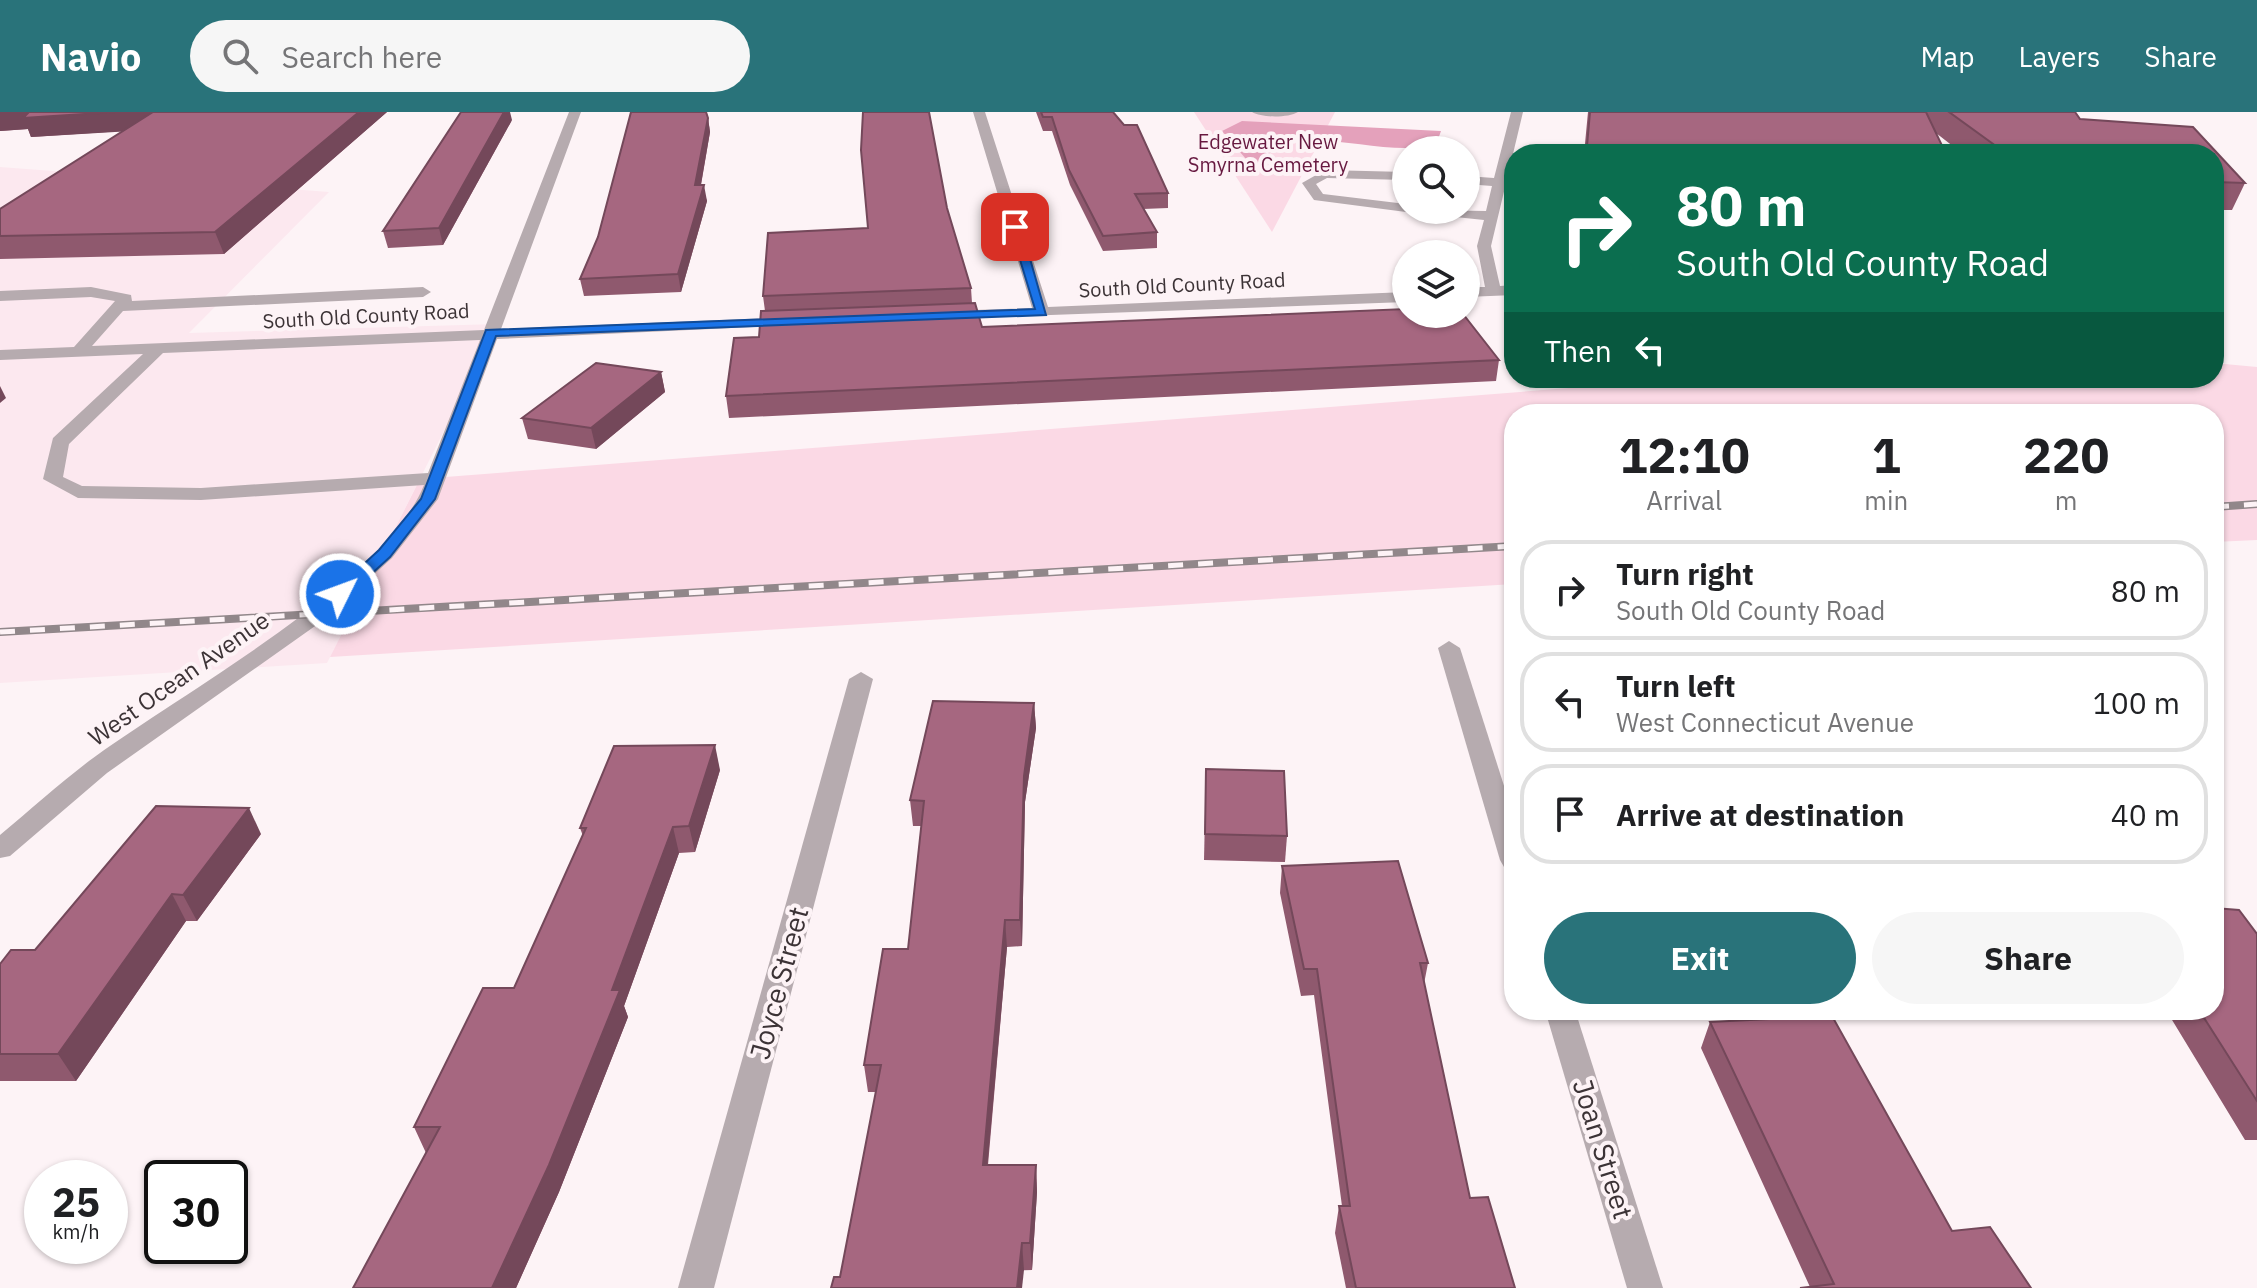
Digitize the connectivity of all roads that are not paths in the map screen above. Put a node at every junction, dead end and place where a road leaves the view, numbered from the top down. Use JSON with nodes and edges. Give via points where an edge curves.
{"nodes":[{"id":1,"x":979,"y":112,"type":"edge"},
{"id":2,"x":1258,"y":112,"type":"edge"},
{"id":3,"x":1292,"y":112,"type":"edge"},
{"id":4,"x":1517,"y":112,"type":"edge"},
{"id":5,"x":578,"y":113,"type":"edge"},
{"id":6,"x":1510,"y":144,"type":"edge"},
{"id":7,"x":1504,"y":170,"type":"edge"},
{"id":8,"x":1392,"y":176,"type":"edge"},
{"id":9,"x":1480,"y":181,"type":"edge"},
{"id":10,"x":1501,"y":183,"type":"junction"},
{"id":11,"x":1392,"y":206,"type":"edge"},
{"id":12,"x":1480,"y":215,"type":"edge"},
{"id":13,"x":1490,"y":216,"type":"junction"},
{"id":14,"x":1493,"y":289,"type":"junction"},
{"id":15,"x":1480,"y":290,"type":"edge"},
{"id":16,"x":1504,"y":290,"type":"edge"},
{"id":17,"x":423,"y":292,"type":"dead end"},
{"id":18,"x":0,"y":296,"type":"edge"},
{"id":19,"x":1392,"y":298,"type":"edge"},
{"id":20,"x":121,"y":306,"type":"junction"},
{"id":21,"x":1042,"y":313,"type":"junction"},
{"id":22,"x":932,"y":317,"type":"edge"},
{"id":23,"x":806,"y":321,"type":"edge"},
{"id":24,"x":491,"y":332,"type":"junction"},
{"id":25,"x":160,"y":347,"type":"junction"},
{"id":26,"x":79,"y":351,"type":"junction"},
{"id":27,"x":0,"y":355,"type":"edge"},
{"id":28,"x":436,"y":478,"type":"junction"},
{"id":29,"x":1449,"y":648,"type":"dead end"},
{"id":30,"x":861,"y":679,"type":"dead end"},
{"id":31,"x":1504,"y":827,"type":"edge"},
{"id":32,"x":0,"y":849,"type":"edge"},
{"id":33,"x":1563,"y":1020,"type":"edge"},
{"id":34,"x":696,"y":1288,"type":"edge"},
{"id":35,"x":1645,"y":1288,"type":"edge"}],
"edges":[{"from":1,"to":21,"type":"street"},
{"from":2,"to":3,"type":"street"},
{"from":4,"to":6,"type":"street"},
{"from":5,"to":24,"type":"street","name":"West Ocean Avenue"},
{"from":7,"to":10,"type":"street"},
{"from":8,"to":11,"type":"street","via":[[1325,174],[1309,183],[1319,197]]},
{"from":9,"to":10,"type":"street"},
{"from":10,"to":13,"type":"street"},
{"from":12,"to":13,"type":"street"},
{"from":13,"to":14,"type":"street","via":[[1484,246]]},
{"from":14,"to":15,"type":"street"},
{"from":14,"to":16,"type":"street"},
{"from":17,"to":20,"type":"street"},
{"from":18,"to":20,"type":"street","via":[[112,293],[126,298]]},
{"from":19,"to":21,"type":"street","name":"South Old County Road"},
{"from":20,"to":26,"type":"street"},
{"from":21,"to":22,"type":"street","name":"South Old County Road"},
{"from":23,"to":24,"type":"street","name":"South Old County Road"},
{"from":24,"to":25,"type":"street","name":"South Old County Road"},
{"from":24,"to":28,"type":"street","name":"West Ocean Avenue"},
{"from":25,"to":26,"type":"street","name":"South Old County Road"},
{"from":25,"to":28,"type":"street","via":[[60,442],[53,479],[78,492],[201,494]]},
{"from":26,"to":27,"type":"street","name":"South Old County Road"},
{"from":28,"to":32,"type":"street","name":"West Ocean Avenue","via":[[428,499],[385,554],[317,614],[98,767]]},
{"from":29,"to":31,"type":"street"},
{"from":30,"to":34,"type":"street","name":"Joyce Street"},
{"from":33,"to":35,"type":"street","name":"Joan Street"}]}
